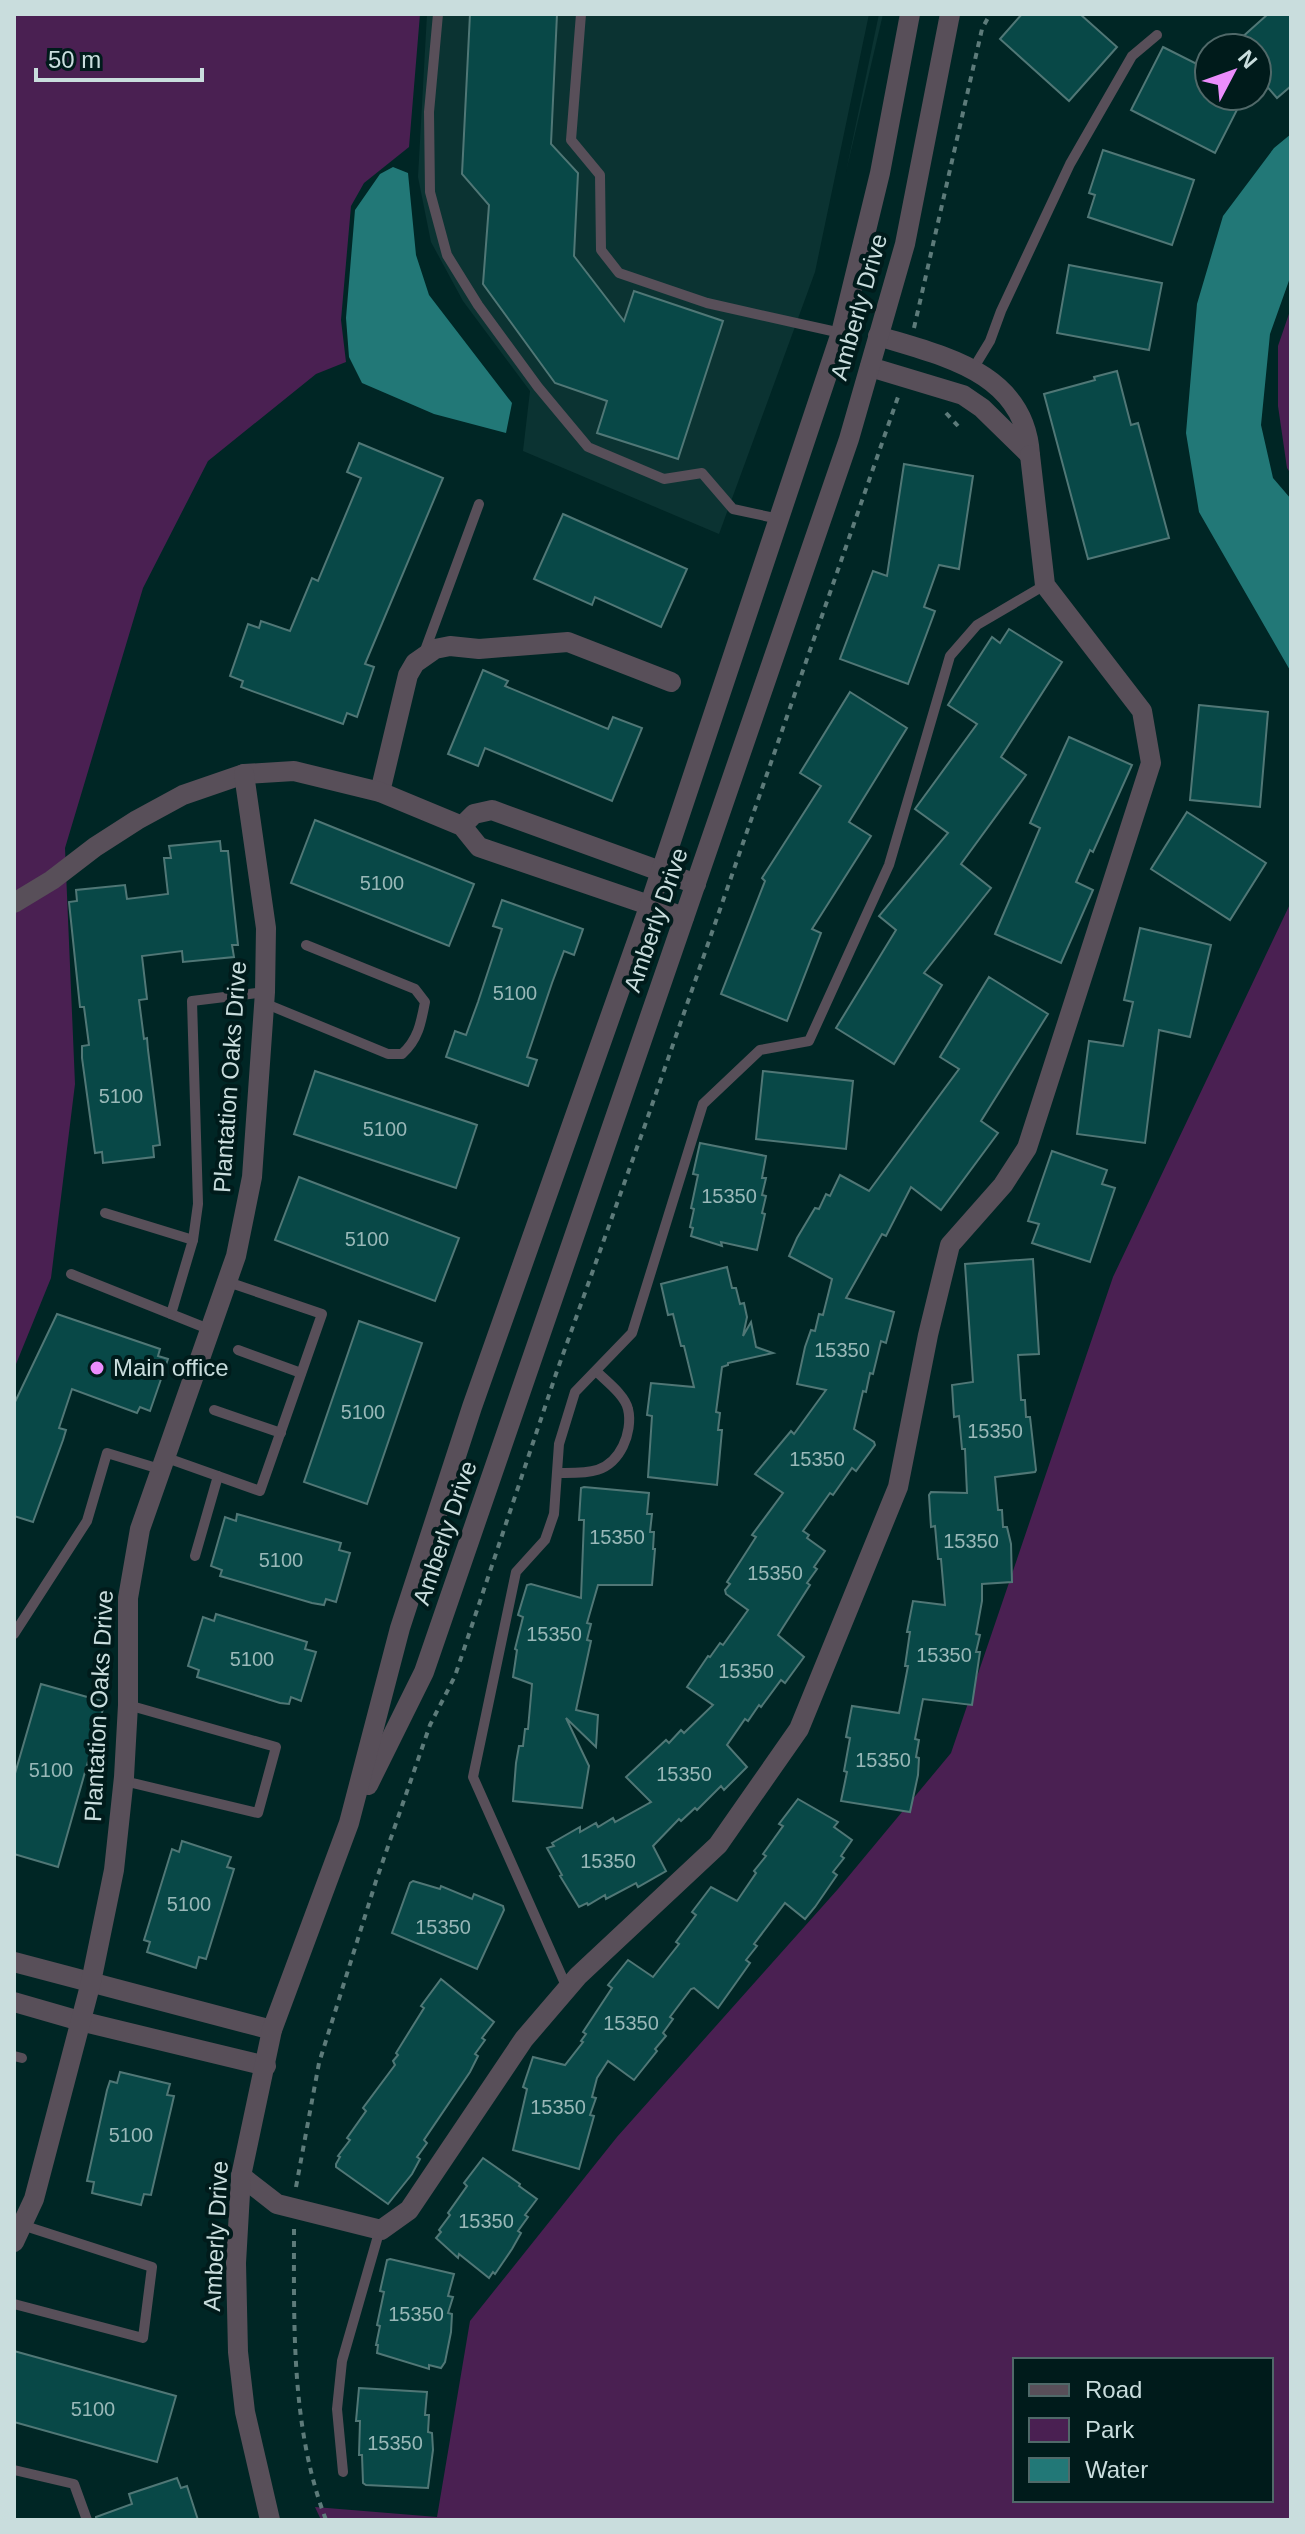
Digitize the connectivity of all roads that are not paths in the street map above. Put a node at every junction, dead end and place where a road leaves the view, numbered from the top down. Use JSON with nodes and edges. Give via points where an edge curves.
{"nodes":[{"id":1,"x":438,"y":14,"type":"edge"},
{"id":2,"x":581,"y":14,"type":"edge"},
{"id":3,"x":910,"y":14,"type":"edge"},
{"id":4,"x":950,"y":14,"type":"edge"},
{"id":5,"x":1157,"y":35,"type":"dead end"},
{"id":6,"x":841,"y":333,"type":"junction"},
{"id":7,"x":877,"y":340,"type":"junction"},
{"id":8,"x":870,"y":367,"type":"junction"},
{"id":9,"x":973,"y":369,"type":"junction"},
{"id":10,"x":963,"y":395,"type":"junction"},
{"id":11,"x":1030,"y":455,"type":"junction"},
{"id":12,"x":479,"y":504,"type":"dead end"},
{"id":13,"x":779,"y":519,"type":"junction"},
{"id":14,"x":1045,"y":585,"type":"junction"},
{"id":15,"x":423,"y":655,"type":"junction"},
{"id":16,"x":671,"y":682,"type":"dead end"},
{"id":17,"x":244,"y":774,"type":"junction"},
{"id":18,"x":380,"y":792,"type":"junction"},
{"id":19,"x":462,"y":826,"type":"junction"},
{"id":20,"x":660,"y":872,"type":"junction"},
{"id":21,"x":696,"y":884,"type":"junction"},
{"id":22,"x":14,"y":903,"type":"edge"},
{"id":23,"x":649,"y":907,"type":"junction"},
{"id":24,"x":684,"y":917,"type":"junction"},
{"id":25,"x":306,"y":945,"type":"dead end"},
{"id":26,"x":264,"y":998,"type":"junction"},
{"id":27,"x":105,"y":1213,"type":"dead end"},
{"id":28,"x":193,"y":1240,"type":"junction"},
{"id":29,"x":71,"y":1274,"type":"dead end"},
{"id":30,"x":228,"y":1282,"type":"junction"},
{"id":31,"x":171,"y":1314,"type":"junction"},
{"id":32,"x":211,"y":1330,"type":"junction"},
{"id":33,"x":238,"y":1350,"type":"dead end"},
{"id":34,"x":596,"y":1371,"type":"junction"},
{"id":35,"x":301,"y":1373,"type":"junction"},
{"id":36,"x":214,"y":1410,"type":"dead end"},
{"id":37,"x":281,"y":1433,"type":"junction"},
{"id":38,"x":165,"y":1464,"type":"junction"},
{"id":39,"x":558,"y":1473,"type":"junction"},
{"id":40,"x":218,"y":1476,"type":"junction"},
{"id":41,"x":195,"y":1556,"type":"dead end"},
{"id":42,"x":14,"y":1634,"type":"edge"},
{"id":43,"x":128,"y":1705,"type":"junction"},
{"id":44,"x":124,"y":1781,"type":"junction"},
{"id":45,"x":349,"y":1823,"type":"junction"},
{"id":46,"x":14,"y":1962,"type":"edge"},
{"id":47,"x":91,"y":1982,"type":"junction"},
{"id":48,"x":567,"y":1988,"type":"junction"},
{"id":49,"x":14,"y":2002,"type":"edge"},
{"id":50,"x":80,"y":2021,"type":"junction"},
{"id":51,"x":272,"y":2030,"type":"junction"},
{"id":52,"x":266,"y":2066,"type":"junction"},
{"id":53,"x":241,"y":2176,"type":"junction"},
{"id":54,"x":380,"y":2229,"type":"junction"},
{"id":55,"x":18,"y":2234,"type":"edge"},
{"id":56,"x":14,"y":2304,"type":"edge"},
{"id":57,"x":14,"y":2470,"type":"edge"},
{"id":58,"x":343,"y":2472,"type":"dead end"},
{"id":59,"x":87,"y":2520,"type":"edge"},
{"id":60,"x":270,"y":2520,"type":"edge"}],
"edges":[{"from":1,"to":13,"type":"lane","via":[[429,112],[430,192],[447,255],[478,305],[588,447],[664,479],[702,473],[733,509]]},
{"from":2,"to":6,"type":"lane","via":[[571,140],[600,175],[601,250],[619,273],[707,303]]},
{"from":3,"to":6,"type":"street","name":"Amberly Drive","via":[[880,173]]},
{"from":4,"to":7,"type":"street","name":"Amberly Drive","via":[[905,244]]},
{"from":5,"to":9,"type":"lane","via":[[1132,56],[1070,164]]},
{"from":6,"to":7,"type":"street"},
{"from":6,"to":13,"type":"street","name":"Amberly Drive"},
{"from":7,"to":8,"type":"street","name":"Amberly Drive"},
{"from":7,"to":9,"type":"street","via":[[954,359]]},
{"from":8,"to":10,"type":"street"},
{"from":8,"to":21,"type":"street","name":"Amberly Drive"},
{"from":9,"to":10,"type":"street"},
{"from":9,"to":11,"type":"street","via":[[1000,389],[1022,418]]},
{"from":10,"to":11,"type":"street"},
{"from":11,"to":14,"type":"street"},
{"from":12,"to":15,"type":"lane"},
{"from":13,"to":20,"type":"street","name":"Amberly Drive"},
{"from":14,"to":34,"type":"lane","via":[[977,625],[950,656],[889,865],[809,1041],[760,1050],[703,1104],[632,1333]]},
{"from":14,"to":48,"type":"street","via":[[1142,711],[1151,763],[1027,1148],[1003,1185],[950,1245],[898,1487],[799,1729],[718,1845]]},
{"from":15,"to":16,"type":"street","via":[[450,646],[568,642]]},
{"from":15,"to":18,"type":"street","via":[[408,675]]},
{"from":17,"to":18,"type":"street","via":[[294,771]]},
{"from":17,"to":22,"type":"street","via":[[183,795],[149,814]]},
{"from":17,"to":26,"type":"street","name":"Plantation Oaks Drive","via":[[266,928]]},
{"from":18,"to":19,"type":"street"},
{"from":19,"to":20,"type":"street","via":[[474,814],[492,810]]},
{"from":19,"to":23,"type":"street","via":[[479,847]]},
{"from":20,"to":21,"type":"street"},
{"from":20,"to":23,"type":"street","name":"Amberly Drive"},
{"from":21,"to":24,"type":"street","name":"Amberly Drive"},
{"from":23,"to":24,"type":"street"},
{"from":23,"to":45,"type":"street","name":"Amberly Drive","via":[[472,1407],[400,1628]]},
{"from":24,"to":45,"type":"street","name":"Amberly Drive","via":[[424,1672]]},
{"from":25,"to":26,"type":"lane","via":[[415,989],[425,1002],[412,1045],[402,1054],[388,1054]]},
{"from":26,"to":28,"type":"lane","via":[[192,1001],[198,1204]]},
{"from":26,"to":30,"type":"street","name":"Plantation Oaks Drive","via":[[252,1177]]},
{"from":27,"to":28,"type":"lane"},
{"from":28,"to":31,"type":"lane"},
{"from":29,"to":31,"type":"lane"},
{"from":30,"to":32,"type":"street","name":"Plantation Oaks Drive"},
{"from":30,"to":35,"type":"lane","via":[[322,1314]]},
{"from":31,"to":32,"type":"lane"},
{"from":32,"to":38,"type":"street","name":"Plantation Oaks Drive"},
{"from":33,"to":35,"type":"lane"},
{"from":34,"to":39,"type":"lane","via":[[575,1392],[559,1444]]},
{"from":34,"to":39,"type":"lane","via":[[628,1408],[628,1436],[608,1466]]},
{"from":35,"to":37,"type":"lane"},
{"from":36,"to":37,"type":"lane"},
{"from":37,"to":40,"type":"lane","via":[[260,1491]]},
{"from":38,"to":40,"type":"lane"},
{"from":38,"to":42,"type":"lane","via":[[107,1453],[87,1521]]},
{"from":38,"to":43,"type":"street","name":"Plantation Oaks Drive","via":[[140,1529],[128,1598]]},
{"from":39,"to":48,"type":"lane","via":[[545,1540],[516,1572],[473,1777]]},
{"from":40,"to":41,"type":"lane"},
{"from":43,"to":44,"type":"street","name":"Plantation Oaks Drive"},
{"from":43,"to":44,"type":"lane","via":[[276,1747],[258,1813]]},
{"from":44,"to":47,"type":"street","name":"Plantation Oaks Drive","via":[[114,1870]]},
{"from":45,"to":51,"type":"street","name":"Amberly Drive"},
{"from":46,"to":47,"type":"street"},
{"from":47,"to":50,"type":"street","name":"Plantation Oaks Drive"},
{"from":47,"to":51,"type":"street"},
{"from":48,"to":54,"type":"street","via":[[524,2039],[409,2210]]},
{"from":49,"to":50,"type":"street"},
{"from":50,"to":52,"type":"street"},
{"from":50,"to":55,"type":"street","name":"Plantation Oaks Drive","via":[[34,2199]]},
{"from":51,"to":52,"type":"street","name":"Amberly Drive"},
{"from":52,"to":53,"type":"street","name":"Amberly Drive"},
{"from":53,"to":54,"type":"street","via":[[277,2204]]},
{"from":53,"to":60,"type":"street","name":"Amberly Drive","via":[[238,2352],[245,2412]]},
{"from":54,"to":58,"type":"lane","via":[[342,2361],[337,2409]]},
{"from":55,"to":56,"type":"lane","via":[[152,2267],[143,2338]]},
{"from":57,"to":59,"type":"lane","via":[[74,2484]]}]}
